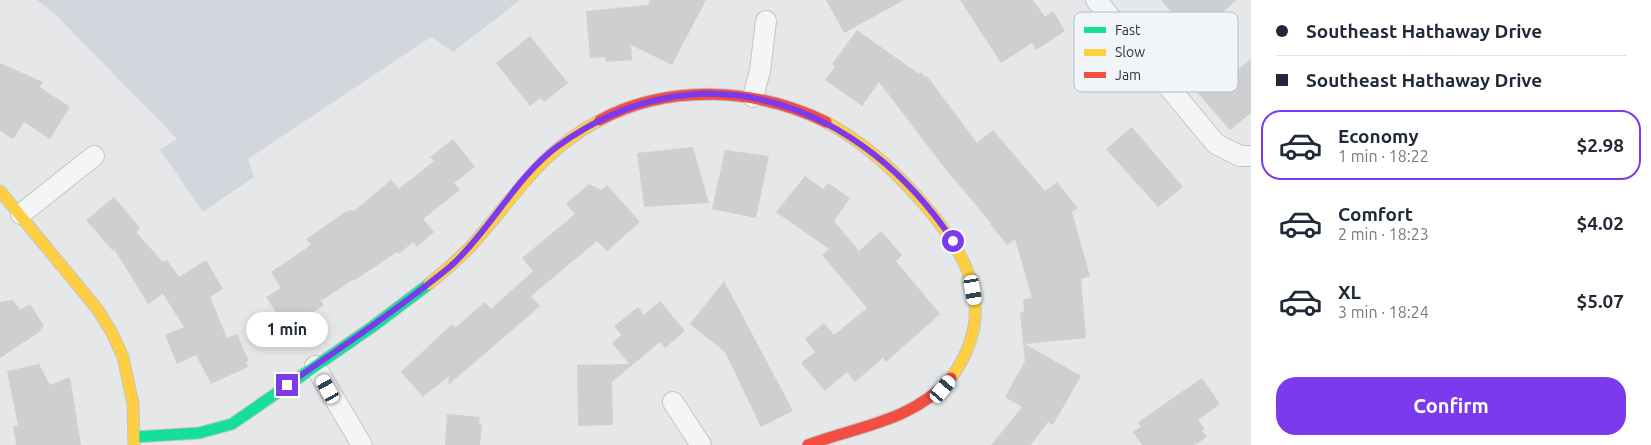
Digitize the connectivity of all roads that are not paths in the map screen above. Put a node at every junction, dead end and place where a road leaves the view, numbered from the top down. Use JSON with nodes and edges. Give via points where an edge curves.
{"nodes":[{"id":1,"x":1096,"y":0,"type":"edge"},
{"id":2,"x":1106,"y":12,"type":"edge"},
{"id":3,"x":766,"y":21,"type":"dead end"},
{"id":4,"x":1173,"y":92,"type":"edge"},
{"id":5,"x":753,"y":97,"type":"junction"},
{"id":6,"x":94,"y":156,"type":"dead end"},
{"id":7,"x":1251,"y":156,"type":"edge"},
{"id":8,"x":0,"y":191,"type":"edge"},
{"id":9,"x":20,"y":214,"type":"junction"},
{"id":10,"x":315,"y":366,"type":"junction"},
{"id":11,"x":673,"y":402,"type":"dead end"},
{"id":12,"x":134,"y":441,"type":"edge"},
{"id":13,"x":362,"y":445,"type":"edge"},
{"id":14,"x":701,"y":445,"type":"edge"},
{"id":15,"x":808,"y":445,"type":"edge"}],
"edges":[{"from":1,"to":2,"type":"street"},
{"from":3,"to":5,"type":"street","via":[[760,71]]},
{"from":4,"to":7,"type":"street","via":[[1216,144],[1240,156]]},
{"from":5,"to":10,"type":"street","via":[[694,95],[650,102],[581,130],[540,161],[485,230],[453,264]]},
{"from":5,"to":15,"type":"street","via":[[785,105],[827,123],[874,153],[942,225],[971,275],[976,304],[966,353],[943,389],[918,408],[890,422],[850,430]]},
{"from":6,"to":9,"type":"street"},
{"from":8,"to":9,"type":"street"},
{"from":9,"to":12,"type":"street","via":[[98,310],[112,333],[123,357],[133,404]]},
{"from":10,"to":12,"type":"street","via":[[232,424],[199,433]]},
{"from":10,"to":13,"type":"street"},
{"from":11,"to":14,"type":"street"}]}
